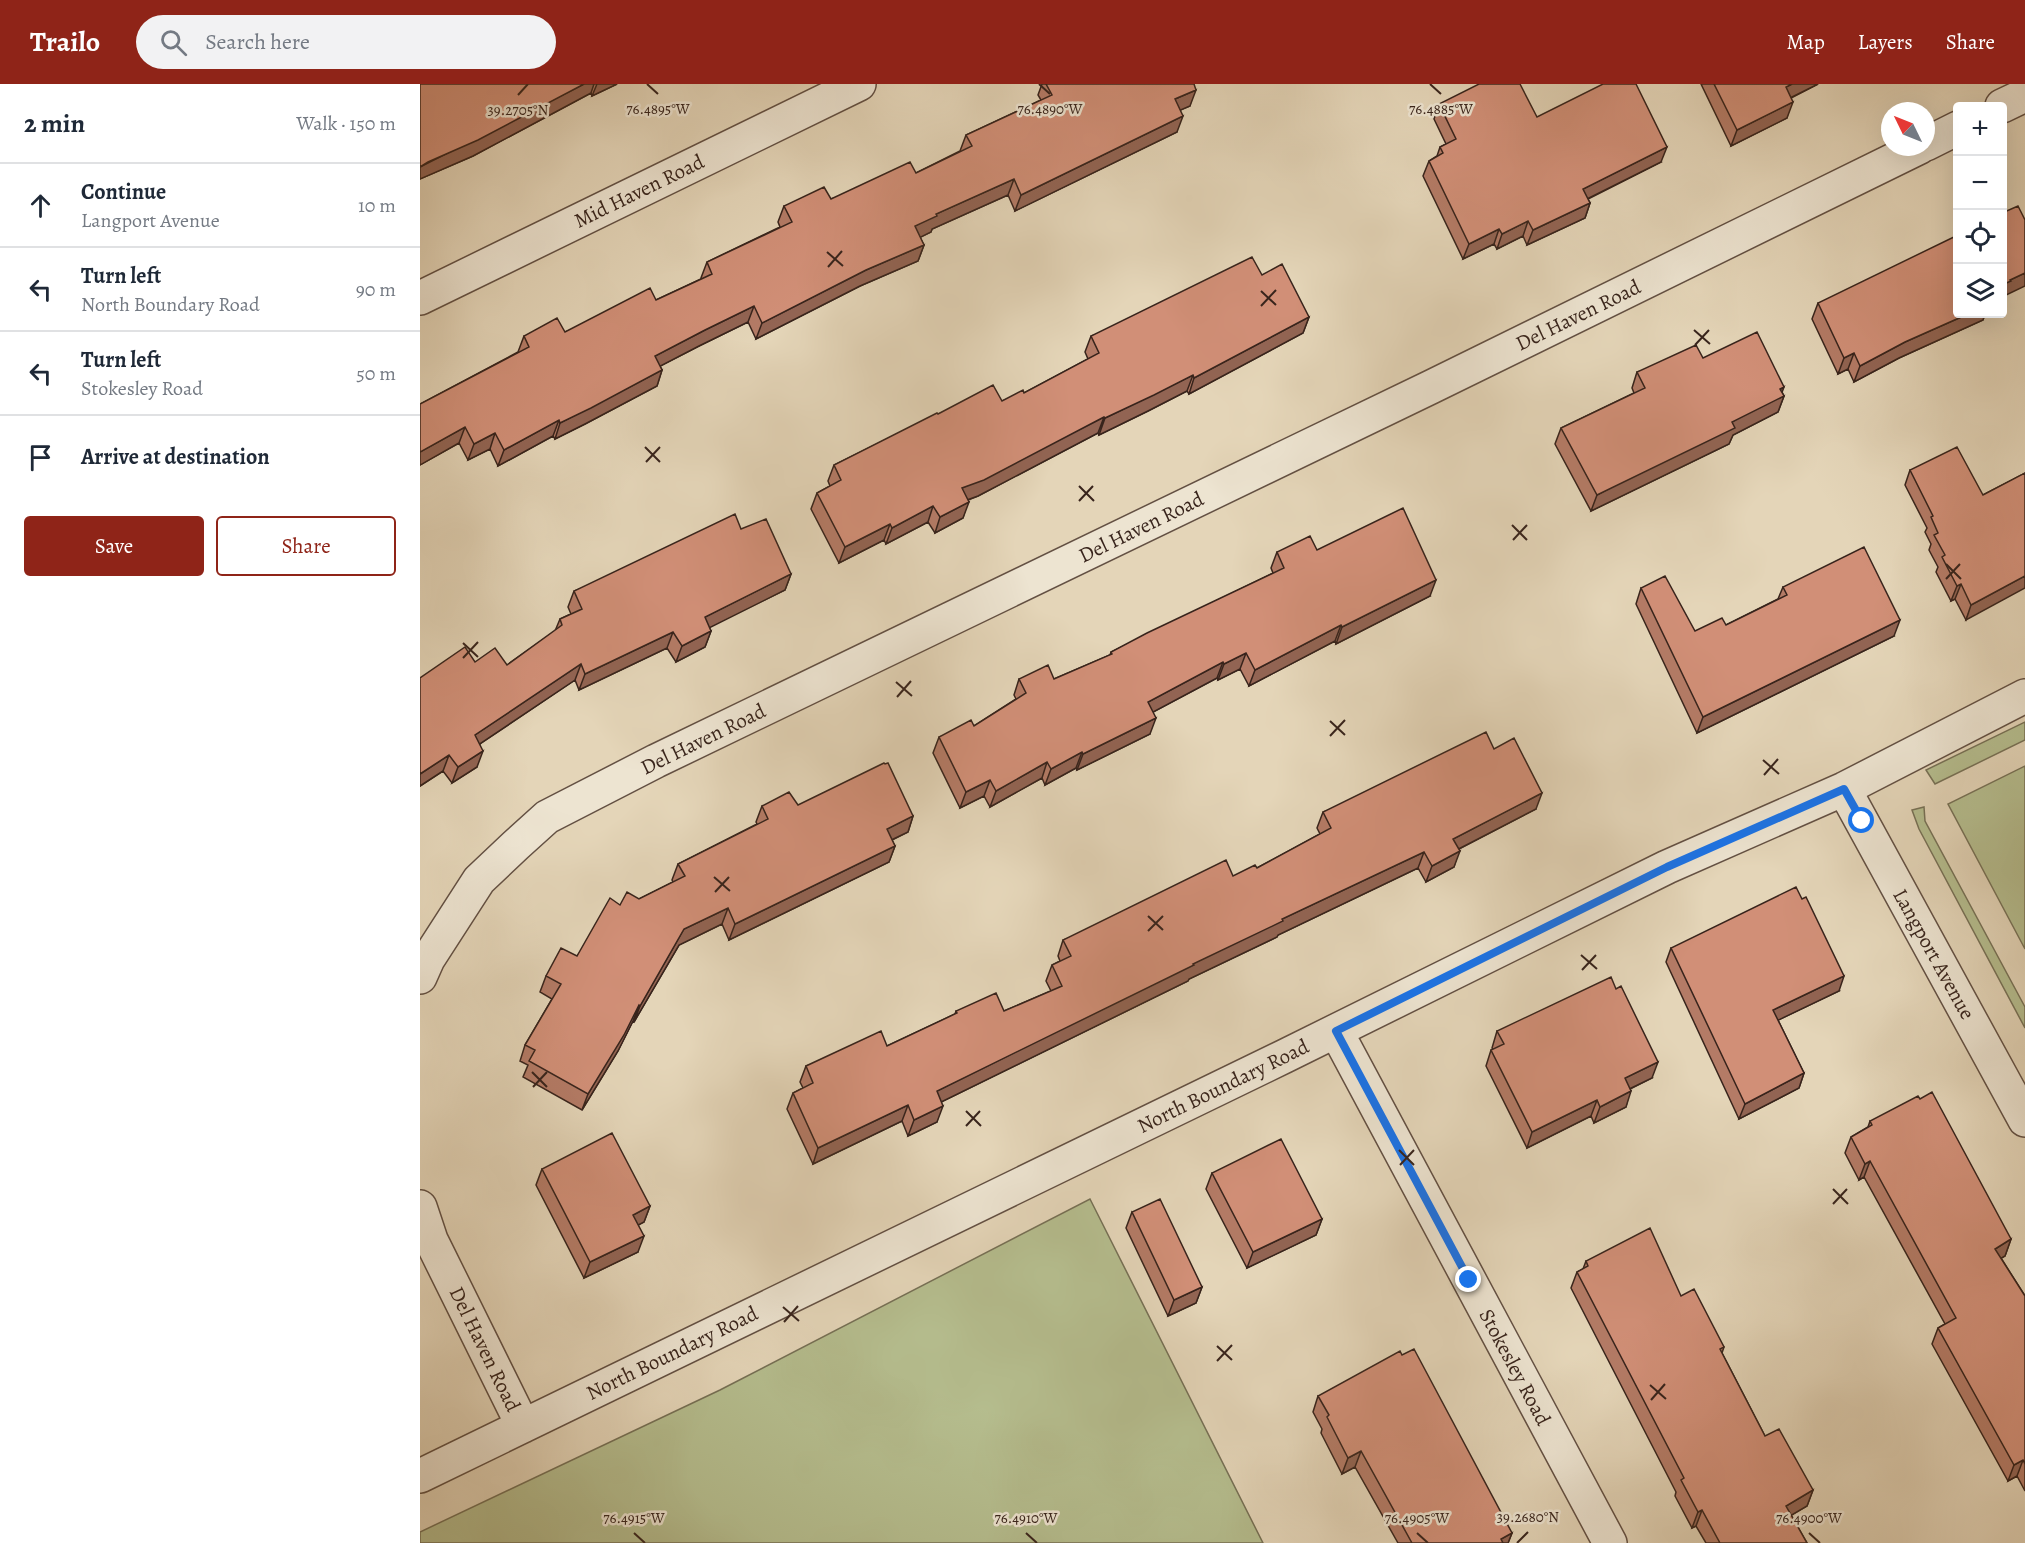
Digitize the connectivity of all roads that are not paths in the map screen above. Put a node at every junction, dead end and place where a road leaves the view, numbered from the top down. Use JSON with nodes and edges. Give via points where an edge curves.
{"nodes":[{"id":1,"x":859,"y":84,"type":"edge"},
{"id":2,"x":2025,"y":95,"type":"edge"},
{"id":3,"x":2007,"y":104,"type":"edge"},
{"id":4,"x":1953,"y":130,"type":"edge"},
{"id":5,"x":1935,"y":140,"type":"edge"},
{"id":6,"x":1902,"y":156,"type":"edge"},
{"id":7,"x":420,"y":298,"type":"edge"},
{"id":8,"x":2025,"y":696,"type":"edge"},
{"id":9,"x":1844,"y":789,"type":"junction"},
{"id":10,"x":420,"y":977,"type":"edge"},
{"id":11,"x":1336,"y":1031,"type":"junction"},
{"id":12,"x":2025,"y":1120,"type":"edge"},
{"id":13,"x":420,"y":1207,"type":"edge"},
{"id":14,"x":523,"y":1426,"type":"junction"},
{"id":15,"x":420,"y":1476,"type":"edge"},
{"id":16,"x":1610,"y":1543,"type":"edge"}],
"edges":[{"from":1,"to":7,"type":"street","name":"Mid Haven Road"},
{"from":2,"to":3,"type":"street"},
{"from":4,"to":5,"type":"street"},
{"from":6,"to":10,"type":"street","name":"Del Haven Road","via":[[547,817],[478,880]]},
{"from":8,"to":9,"type":"street","name":"North Boundary Road"},
{"from":9,"to":11,"type":"street","name":"North Boundary Road","via":[[1667,867]]},
{"from":9,"to":12,"type":"street","name":"Langport Avenue"},
{"from":11,"to":14,"type":"street","name":"North Boundary Road"},
{"from":11,"to":16,"type":"street","name":"Stokesley Road"},
{"from":13,"to":14,"type":"street","name":"Del Haven Road","via":[[431,1240]]},
{"from":14,"to":15,"type":"street","name":"North Boundary Road"}]}
